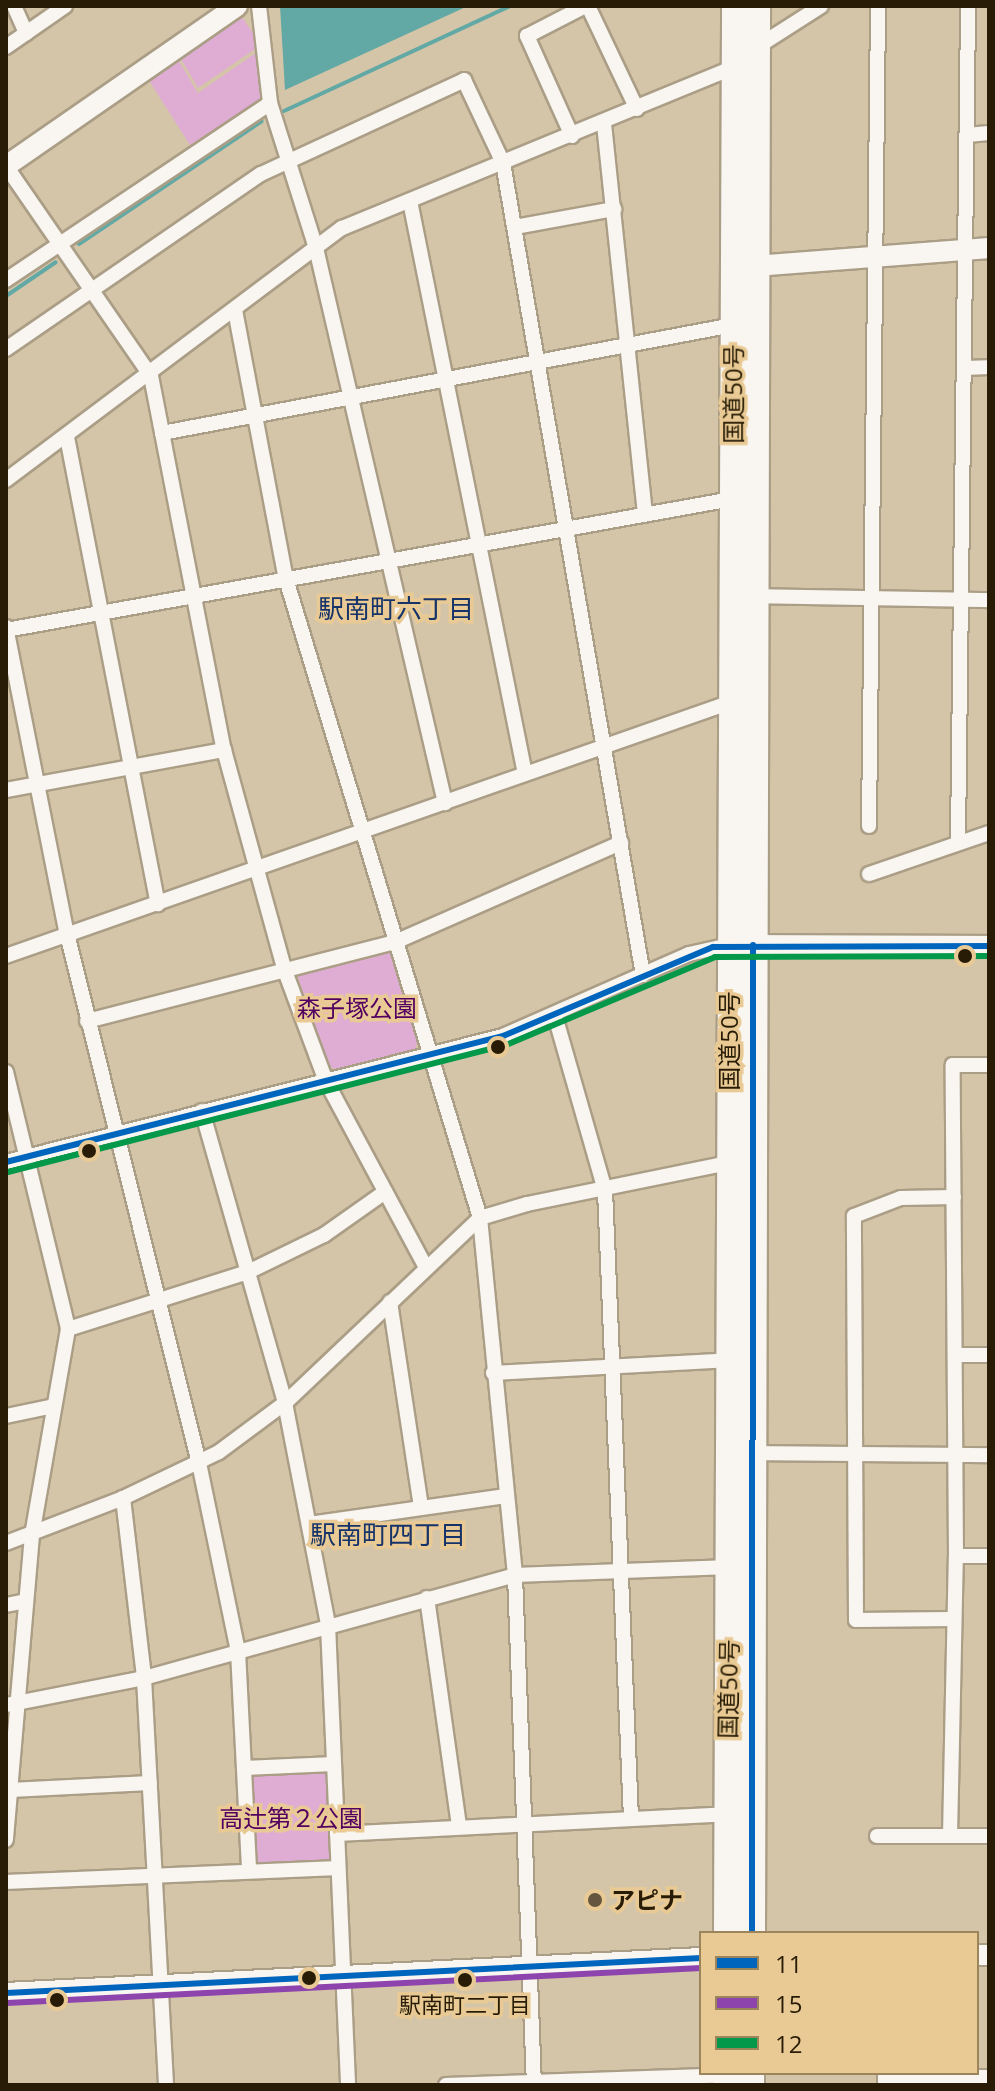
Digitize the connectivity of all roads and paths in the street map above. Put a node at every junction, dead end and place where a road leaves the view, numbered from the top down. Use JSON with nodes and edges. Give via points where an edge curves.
{"nodes":[{"id":1,"x":14,"y":6,"type":"edge"},
{"id":2,"x":65,"y":6,"type":"edge"},
{"id":3,"x":237,"y":6,"type":"edge"},
{"id":4,"x":259,"y":6,"type":"edge"},
{"id":5,"x":586,"y":6,"type":"edge"},
{"id":6,"x":735,"y":6,"type":"edge"},
{"id":7,"x":757,"y":6,"type":"edge"},
{"id":8,"x":821,"y":6,"type":"edge"},
{"id":9,"x":878,"y":6,"type":"edge"},
{"id":10,"x":968,"y":6,"type":"edge"},
{"id":11,"x":26,"y":33,"type":"junction"},
{"id":12,"x":6,"y":47,"type":"edge"},
{"id":13,"x":757,"y":47,"type":"junction"},
{"id":14,"x":737,"y":66,"type":"junction"},
{"id":15,"x":270,"y":103,"type":"junction"},
{"id":16,"x":637,"y":109,"type":"junction"},
{"id":17,"x":604,"y":124,"type":"junction"},
{"id":18,"x":989,"y":133,"type":"edge"},
{"id":19,"x":967,"y":135,"type":"junction"},
{"id":20,"x":572,"y":136,"type":"junction"},
{"id":21,"x":288,"y":161,"type":"junction"},
{"id":22,"x":503,"y":163,"type":"junction"},
{"id":23,"x":6,"y":166,"type":"edge"},
{"id":24,"x":410,"y":201,"type":"junction"},
{"id":25,"x":614,"y":209,"type":"junction"},
{"id":26,"x":515,"y":227,"type":"junction"},
{"id":27,"x":59,"y":243,"type":"junction"},
{"id":28,"x":316,"y":248,"type":"junction"},
{"id":29,"x":989,"y":248,"type":"edge"},
{"id":30,"x":964,"y":250,"type":"junction"},
{"id":31,"x":876,"y":256,"type":"junction"},
{"id":32,"x":746,"y":267,"type":"junction"},
{"id":33,"x":6,"y":280,"type":"edge"},
{"id":34,"x":92,"y":290,"type":"junction"},
{"id":35,"x":235,"y":310,"type":"junction"},
{"id":36,"x":733,"y":325,"type":"junction"},
{"id":37,"x":629,"y":347,"type":"junction"},
{"id":38,"x":6,"y":349,"type":"edge"},
{"id":39,"x":539,"y":363,"type":"junction"},
{"id":40,"x":989,"y":367,"type":"edge"},
{"id":41,"x":964,"y":368,"type":"junction"},
{"id":42,"x":151,"y":376,"type":"junction"},
{"id":43,"x":446,"y":381,"type":"junction"},
{"id":44,"x":350,"y":397,"type":"junction"},
{"id":45,"x":253,"y":415,"type":"junction"},
{"id":46,"x":162,"y":433,"type":"junction"},
{"id":47,"x":67,"y":437,"type":"junction"},
{"id":48,"x":6,"y":480,"type":"edge"},
{"id":49,"x":732,"y":499,"type":"junction"},
{"id":50,"x":645,"y":511,"type":"junction"},
{"id":51,"x":566,"y":526,"type":"junction"},
{"id":52,"x":477,"y":544,"type":"junction"},
{"id":53,"x":388,"y":560,"type":"junction"},
{"id":54,"x":286,"y":579,"type":"junction"},
{"id":55,"x":194,"y":595,"type":"junction"},
{"id":56,"x":753,"y":596,"type":"junction"},
{"id":57,"x":871,"y":598,"type":"junction"},
{"id":58,"x":958,"y":600,"type":"junction"},
{"id":59,"x":989,"y":600,"type":"edge"},
{"id":60,"x":102,"y":611,"type":"junction"},
{"id":61,"x":6,"y":629,"type":"edge"},
{"id":62,"x":731,"y":702,"type":"junction"},
{"id":63,"x":606,"y":746,"type":"junction"},
{"id":64,"x":224,"y":750,"type":"junction"},
{"id":65,"x":131,"y":766,"type":"junction"},
{"id":66,"x":525,"y":774,"type":"junction"},
{"id":67,"x":37,"y":784,"type":"junction"},
{"id":68,"x":6,"y":790,"type":"edge"},
{"id":69,"x":445,"y":803,"type":"junction"},
{"id":70,"x":869,"y":826,"type":"dead end"},
{"id":71,"x":362,"y":831,"type":"junction"},
{"id":72,"x":989,"y":833,"type":"edge"},
{"id":73,"x":958,"y":840,"type":"junction"},
{"id":74,"x":621,"y":843,"type":"junction"},
{"id":75,"x":256,"y":868,"type":"junction"},
{"id":76,"x":869,"y":874,"type":"dead end"},
{"id":77,"x":158,"y":904,"type":"junction"},
{"id":78,"x":67,"y":934,"type":"junction"},
{"id":79,"x":395,"y":942,"type":"junction"},
{"id":80,"x":741,"y":945,"type":"junction"},
{"id":81,"x":989,"y":946,"type":"edge"},
{"id":82,"x":6,"y":956,"type":"edge"},
{"id":83,"x":285,"y":971,"type":"junction"},
{"id":84,"x":643,"y":975,"type":"junction"},
{"id":85,"x":555,"y":1016,"type":"junction"},
{"id":86,"x":87,"y":1021,"type":"junction"},
{"id":87,"x":429,"y":1056,"type":"junction"},
{"id":88,"x":989,"y":1065,"type":"edge"},
{"id":89,"x":6,"y":1072,"type":"edge"},
{"id":90,"x":326,"y":1081,"type":"junction"},
{"id":91,"x":202,"y":1111,"type":"junction"},
{"id":92,"x":114,"y":1134,"type":"junction"},
{"id":93,"x":27,"y":1157,"type":"junction"},
{"id":94,"x":6,"y":1162,"type":"edge"},
{"id":95,"x":729,"y":1163,"type":"junction"},
{"id":96,"x":605,"y":1190,"type":"junction"},
{"id":97,"x":385,"y":1192,"type":"junction"},
{"id":98,"x":954,"y":1197,"type":"junction"},
{"id":99,"x":480,"y":1218,"type":"junction"},
{"id":100,"x":425,"y":1266,"type":"junction"},
{"id":101,"x":248,"y":1272,"type":"junction"},
{"id":102,"x":155,"y":1301,"type":"junction"},
{"id":103,"x":390,"y":1302,"type":"junction"},
{"id":104,"x":68,"y":1329,"type":"junction"},
{"id":105,"x":956,"y":1355,"type":"junction"},
{"id":106,"x":989,"y":1355,"type":"edge"},
{"id":107,"x":731,"y":1360,"type":"junction"},
{"id":108,"x":612,"y":1369,"type":"junction"},
{"id":109,"x":493,"y":1373,"type":"junction"},
{"id":110,"x":285,"y":1403,"type":"junction"},
{"id":111,"x":54,"y":1406,"type":"junction"},
{"id":112,"x":6,"y":1416,"type":"edge"},
{"id":113,"x":750,"y":1453,"type":"junction"},
{"id":114,"x":854,"y":1453,"type":"junction"},
{"id":115,"x":956,"y":1455,"type":"junction"},
{"id":116,"x":989,"y":1455,"type":"edge"},
{"id":117,"x":199,"y":1463,"type":"junction"},
{"id":118,"x":506,"y":1496,"type":"junction"},
{"id":119,"x":123,"y":1498,"type":"junction"},
{"id":120,"x":421,"y":1507,"type":"junction"},
{"id":121,"x":309,"y":1524,"type":"junction"},
{"id":122,"x":32,"y":1535,"type":"junction"},
{"id":123,"x":6,"y":1543,"type":"edge"},
{"id":124,"x":956,"y":1556,"type":"junction"},
{"id":125,"x":989,"y":1556,"type":"edge"},
{"id":126,"x":730,"y":1567,"type":"junction"},
{"id":127,"x":618,"y":1573,"type":"junction"},
{"id":128,"x":515,"y":1575,"type":"junction"},
{"id":129,"x":427,"y":1598,"type":"junction"},
{"id":130,"x":26,"y":1601,"type":"junction"},
{"id":131,"x":6,"y":1605,"type":"edge"},
{"id":132,"x":953,"y":1619,"type":"junction"},
{"id":133,"x":328,"y":1625,"type":"junction"},
{"id":134,"x":238,"y":1651,"type":"junction"},
{"id":135,"x":144,"y":1678,"type":"junction"},
{"id":136,"x":11,"y":1704,"type":"edge"},
{"id":137,"x":334,"y":1764,"type":"junction"},
{"id":138,"x":244,"y":1768,"type":"junction"},
{"id":139,"x":150,"y":1783,"type":"junction"},
{"id":140,"x":10,"y":1790,"type":"junction"},
{"id":141,"x":726,"y":1814,"type":"junction"},
{"id":142,"x":631,"y":1818,"type":"junction"},
{"id":143,"x":524,"y":1822,"type":"junction"},
{"id":144,"x":459,"y":1826,"type":"junction"},
{"id":145,"x":337,"y":1834,"type":"junction"},
{"id":146,"x":877,"y":1836,"type":"dead end"},
{"id":147,"x":950,"y":1836,"type":"junction"},
{"id":148,"x":989,"y":1836,"type":"edge"},
{"id":149,"x":6,"y":1840,"type":"edge"},
{"id":150,"x":338,"y":1868,"type":"junction"},
{"id":151,"x":249,"y":1870,"type":"junction"},
{"id":152,"x":155,"y":1876,"type":"junction"},
{"id":153,"x":6,"y":1882,"type":"edge"},
{"id":154,"x":727,"y":1931,"type":"edge"},
{"id":155,"x":752,"y":1931,"type":"edge"},
{"id":156,"x":699,"y":1958,"type":"edge"},
{"id":157,"x":530,"y":1967,"type":"junction"},
{"id":158,"x":343,"y":1977,"type":"junction"},
{"id":159,"x":161,"y":1986,"type":"junction"},
{"id":160,"x":6,"y":1993,"type":"edge"},
{"id":161,"x":732,"y":2076,"type":"edge"},
{"id":162,"x":989,"y":2077,"type":"edge"},
{"id":163,"x":622,"y":2080,"type":"edge"},
{"id":164,"x":959,"y":2081,"type":"edge"},
{"id":165,"x":534,"y":2082,"type":"edge"},
{"id":166,"x":166,"y":2085,"type":"edge"},
{"id":167,"x":348,"y":2085,"type":"edge"},
{"id":168,"x":446,"y":2085,"type":"edge"},
{"id":169,"x":751,"y":2085,"type":"edge"},
{"id":170,"x":885,"y":2085,"type":"edge"}],
"edges":[{"from":1,"to":11,"type":"street"},
{"from":2,"to":11,"type":"street"},
{"from":3,"to":23,"type":"street"},
{"from":4,"to":15,"type":"street"},
{"from":5,"to":16,"type":"street"},
{"from":5,"to":20,"type":"street","via":[[527,36]]},
{"from":6,"to":14,"type":"highway","name":"国道50号"},
{"from":7,"to":13,"type":"highway","name":"国道50号"},
{"from":8,"to":13,"type":"street"},
{"from":9,"to":31,"type":"street"},
{"from":10,"to":19,"type":"street"},
{"from":11,"to":12,"type":"street"},
{"from":13,"to":32,"type":"highway","name":"国道50号"},
{"from":14,"to":16,"type":"street"},
{"from":14,"to":32,"type":"highway","name":"国道50号"},
{"from":15,"to":21,"type":"street"},
{"from":15,"to":27,"type":"street"},
{"from":16,"to":17,"type":"street"},
{"from":17,"to":20,"type":"street"},
{"from":17,"to":25,"type":"street"},
{"from":18,"to":19,"type":"street"},
{"from":19,"to":30,"type":"street"},
{"from":20,"to":22,"type":"street"},
{"from":21,"to":22,"type":"street","via":[[464,80]]},
{"from":21,"to":28,"type":"street"},
{"from":21,"to":34,"type":"street","via":[[239,188]]},
{"from":22,"to":24,"type":"street"},
{"from":22,"to":26,"type":"street"},
{"from":23,"to":27,"type":"street"},
{"from":24,"to":28,"type":"street","via":[[342,228]]},
{"from":24,"to":43,"type":"street"},
{"from":25,"to":26,"type":"street"},
{"from":25,"to":37,"type":"street"},
{"from":26,"to":39,"type":"street"},
{"from":27,"to":33,"type":"street"},
{"from":27,"to":34,"type":"street"},
{"from":28,"to":35,"type":"street"},
{"from":28,"to":44,"type":"street"},
{"from":29,"to":30,"type":"street"},
{"from":30,"to":31,"type":"street"},
{"from":30,"to":41,"type":"street"},
{"from":31,"to":32,"type":"street"},
{"from":31,"to":57,"type":"street"},
{"from":32,"to":36,"type":"highway","name":"国道50号"},
{"from":32,"to":56,"type":"highway","name":"国道50号"},
{"from":34,"to":38,"type":"street"},
{"from":34,"to":42,"type":"street"},
{"from":35,"to":42,"type":"street"},
{"from":35,"to":45,"type":"street"},
{"from":36,"to":37,"type":"street"},
{"from":36,"to":49,"type":"highway","name":"国道50号"},
{"from":37,"to":39,"type":"street"},
{"from":37,"to":50,"type":"street"},
{"from":39,"to":43,"type":"street"},
{"from":39,"to":51,"type":"street"},
{"from":40,"to":41,"type":"street"},
{"from":41,"to":58,"type":"street"},
{"from":42,"to":46,"type":"street"},
{"from":42,"to":47,"type":"street"},
{"from":43,"to":44,"type":"street"},
{"from":43,"to":52,"type":"street"},
{"from":44,"to":45,"type":"street"},
{"from":44,"to":53,"type":"street"},
{"from":45,"to":46,"type":"street"},
{"from":45,"to":54,"type":"street"},
{"from":46,"to":55,"type":"street"},
{"from":47,"to":48,"type":"street"},
{"from":47,"to":60,"type":"street"},
{"from":49,"to":50,"type":"street"},
{"from":49,"to":62,"type":"highway","name":"国道50号"},
{"from":50,"to":51,"type":"street"},
{"from":51,"to":52,"type":"street"},
{"from":51,"to":63,"type":"street"},
{"from":52,"to":53,"type":"street"},
{"from":52,"to":66,"type":"street"},
{"from":53,"to":54,"type":"street"},
{"from":53,"to":69,"type":"street"},
{"from":54,"to":55,"type":"street"},
{"from":54,"to":71,"type":"street"},
{"from":55,"to":60,"type":"street"},
{"from":55,"to":64,"type":"street"},
{"from":56,"to":57,"type":"street"},
{"from":56,"to":80,"type":"highway","name":"国道50号"},
{"from":57,"to":58,"type":"street"},
{"from":57,"to":70,"type":"street"},
{"from":58,"to":59,"type":"street"},
{"from":58,"to":73,"type":"street"},
{"from":60,"to":61,"type":"street"},
{"from":60,"to":65,"type":"street"},
{"from":61,"to":67,"type":"street"},
{"from":62,"to":63,"type":"street"},
{"from":62,"to":80,"type":"highway","name":"国道50号"},
{"from":63,"to":66,"type":"street"},
{"from":63,"to":74,"type":"street"},
{"from":64,"to":65,"type":"street"},
{"from":64,"to":75,"type":"street"},
{"from":65,"to":67,"type":"street"},
{"from":65,"to":77,"type":"street"},
{"from":66,"to":69,"type":"street"},
{"from":67,"to":68,"type":"street"},
{"from":67,"to":78,"type":"street"},
{"from":69,"to":71,"type":"street"},
{"from":71,"to":75,"type":"street"},
{"from":71,"to":79,"type":"street"},
{"from":72,"to":73,"type":"street"},
{"from":73,"to":76,"type":"street"},
{"from":74,"to":79,"type":"street"},
{"from":74,"to":84,"type":"street"},
{"from":75,"to":77,"type":"street"},
{"from":75,"to":83,"type":"street"},
{"from":77,"to":78,"type":"street"},
{"from":78,"to":82,"type":"street"},
{"from":78,"to":86,"type":"street"},
{"from":79,"to":83,"type":"street"},
{"from":79,"to":87,"type":"street"},
{"from":80,"to":81,"type":"street"},
{"from":80,"to":84,"type":"street","via":[[689,954]]},
{"from":80,"to":95,"type":"highway","name":"国道50号"},
{"from":80,"to":113,"type":"highway","name":"国道50号"},
{"from":83,"to":86,"type":"street"},
{"from":83,"to":90,"type":"street"},
{"from":84,"to":85,"type":"street"},
{"from":85,"to":87,"type":"street"},
{"from":85,"to":96,"type":"street"},
{"from":86,"to":92,"type":"street"},
{"from":87,"to":90,"type":"street"},
{"from":87,"to":99,"type":"street"},
{"from":88,"to":98,"type":"street","via":[[953,1065]]},
{"from":89,"to":93,"type":"street"},
{"from":90,"to":91,"type":"street"},
{"from":90,"to":97,"type":"street"},
{"from":91,"to":92,"type":"street"},
{"from":91,"to":101,"type":"street"},
{"from":92,"to":93,"type":"street"},
{"from":92,"to":102,"type":"street"},
{"from":93,"to":94,"type":"street"},
{"from":93,"to":104,"type":"street"},
{"from":95,"to":96,"type":"street"},
{"from":95,"to":107,"type":"highway","name":"国道50号"},
{"from":96,"to":99,"type":"street"},
{"from":96,"to":108,"type":"street"},
{"from":97,"to":100,"type":"street"},
{"from":97,"to":101,"type":"street","via":[[324,1235]]},
{"from":98,"to":105,"type":"street"},
{"from":98,"to":114,"type":"street","via":[[901,1198],[854,1216]]},
{"from":99,"to":100,"type":"street"},
{"from":99,"to":109,"type":"street"},
{"from":100,"to":103,"type":"street"},
{"from":101,"to":102,"type":"street"},
{"from":101,"to":110,"type":"street"},
{"from":102,"to":104,"type":"street"},
{"from":102,"to":117,"type":"street"},
{"from":103,"to":110,"type":"street"},
{"from":103,"to":120,"type":"street"},
{"from":104,"to":111,"type":"street"},
{"from":105,"to":106,"type":"street"},
{"from":105,"to":115,"type":"street"},
{"from":107,"to":108,"type":"street"},
{"from":107,"to":126,"type":"highway","name":"国道50号"},
{"from":108,"to":109,"type":"street"},
{"from":108,"to":127,"type":"street"},
{"from":109,"to":118,"type":"street"},
{"from":110,"to":117,"type":"street"},
{"from":110,"to":121,"type":"street"},
{"from":111,"to":112,"type":"street"},
{"from":111,"to":122,"type":"street"},
{"from":113,"to":114,"type":"street"},
{"from":113,"to":155,"type":"highway","name":"国道50号"},
{"from":114,"to":115,"type":"street"},
{"from":114,"to":132,"type":"street","via":[[856,1620]]},
{"from":115,"to":116,"type":"street"},
{"from":115,"to":124,"type":"street"},
{"from":117,"to":119,"type":"street"},
{"from":117,"to":134,"type":"street"},
{"from":118,"to":120,"type":"street"},
{"from":118,"to":128,"type":"street"},
{"from":119,"to":122,"type":"street"},
{"from":119,"to":135,"type":"street"},
{"from":120,"to":121,"type":"street"},
{"from":121,"to":133,"type":"street"},
{"from":122,"to":123,"type":"street"},
{"from":122,"to":130,"type":"street"},
{"from":124,"to":125,"type":"street"},
{"from":124,"to":132,"type":"street"},
{"from":126,"to":127,"type":"street"},
{"from":126,"to":141,"type":"highway","name":"国道50号"},
{"from":127,"to":128,"type":"street"},
{"from":127,"to":142,"type":"street"},
{"from":128,"to":129,"type":"street"},
{"from":128,"to":143,"type":"street"},
{"from":129,"to":133,"type":"street"},
{"from":129,"to":144,"type":"street"},
{"from":130,"to":131,"type":"street"},
{"from":130,"to":136,"type":"street"},
{"from":132,"to":147,"type":"street"},
{"from":133,"to":134,"type":"street"},
{"from":133,"to":137,"type":"street"},
{"from":134,"to":135,"type":"street"},
{"from":134,"to":138,"type":"street"},
{"from":135,"to":136,"type":"street"},
{"from":135,"to":139,"type":"street"},
{"from":136,"to":140,"type":"street"},
{"from":137,"to":138,"type":"street"},
{"from":137,"to":145,"type":"street"},
{"from":138,"to":151,"type":"street"},
{"from":139,"to":140,"type":"street"},
{"from":139,"to":152,"type":"street"},
{"from":140,"to":149,"type":"street"},
{"from":141,"to":142,"type":"street"},
{"from":141,"to":154,"type":"highway","name":"国道50号"},
{"from":142,"to":143,"type":"street"},
{"from":143,"to":144,"type":"street"},
{"from":143,"to":157,"type":"street"},
{"from":144,"to":145,"type":"street"},
{"from":145,"to":150,"type":"street"},
{"from":146,"to":147,"type":"street"},
{"from":147,"to":148,"type":"street"},
{"from":150,"to":151,"type":"street"},
{"from":150,"to":158,"type":"street"},
{"from":151,"to":152,"type":"street"},
{"from":152,"to":153,"type":"street"},
{"from":152,"to":159,"type":"street"},
{"from":156,"to":157,"type":"street"},
{"from":157,"to":158,"type":"street"},
{"from":157,"to":165,"type":"street"},
{"from":158,"to":159,"type":"street"},
{"from":158,"to":167,"type":"street"},
{"from":159,"to":160,"type":"street"},
{"from":159,"to":166,"type":"street"},
{"from":161,"to":163,"type":"street"},
{"from":161,"to":169,"type":"highway"},
{"from":162,"to":164,"type":"street"},
{"from":163,"to":165,"type":"street"},
{"from":164,"to":170,"type":"street","via":[[885,2077]]},
{"from":165,"to":168,"type":"street"}]}
